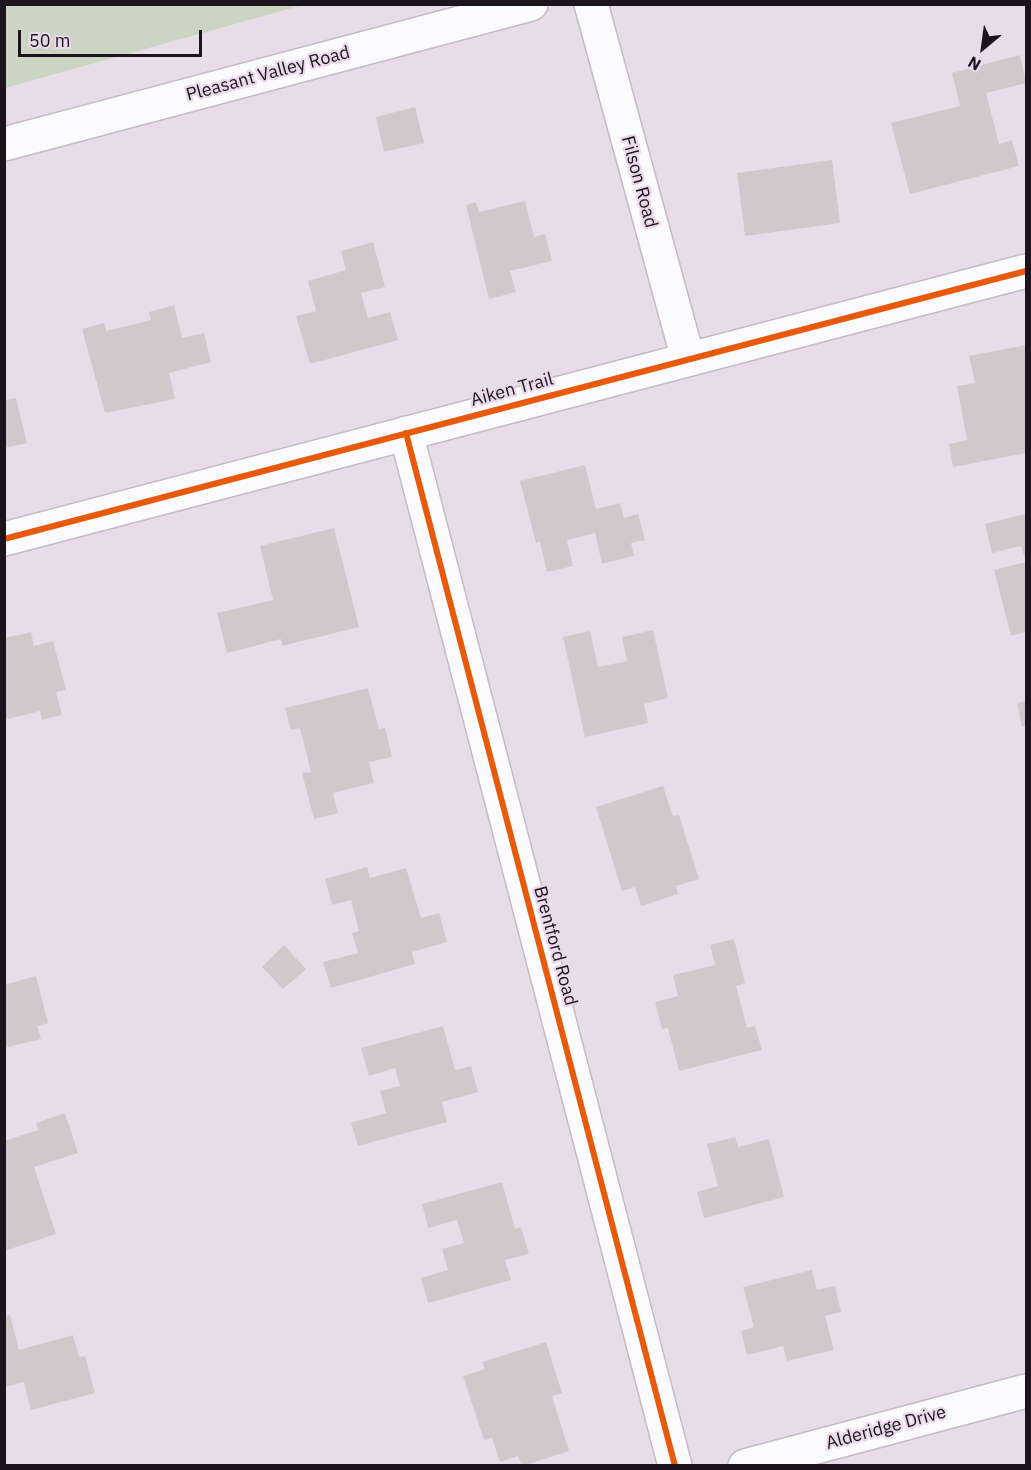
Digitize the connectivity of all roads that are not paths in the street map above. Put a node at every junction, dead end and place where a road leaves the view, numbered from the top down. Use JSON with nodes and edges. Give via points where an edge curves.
{"nodes":[{"id":1,"x":531,"y":4,"type":"edge"},
{"id":2,"x":591,"y":4,"type":"edge"},
{"id":3,"x":4,"y":144,"type":"edge"},
{"id":4,"x":1026,"y":271,"type":"edge"},
{"id":5,"x":688,"y":359,"type":"junction"},
{"id":6,"x":406,"y":434,"type":"junction"},
{"id":7,"x":4,"y":539,"type":"edge"},
{"id":8,"x":1026,"y":1391,"type":"edge"},
{"id":9,"x":675,"y":1466,"type":"edge"},
{"id":10,"x":745,"y":1466,"type":"edge"}],
"edges":[{"from":1,"to":3,"type":"street","name":"Pleasant Valley Road"},
{"from":2,"to":5,"type":"street","name":"Filson Road"},
{"from":4,"to":5,"type":"street","name":"Aiken Trail"},
{"from":5,"to":6,"type":"street","name":"Aiken Trail"},
{"from":6,"to":7,"type":"street","name":"Aiken Trail"},
{"from":6,"to":9,"type":"street","name":"Brentford Road"},
{"from":8,"to":10,"type":"street","name":"Alderidge Drive"}]}
